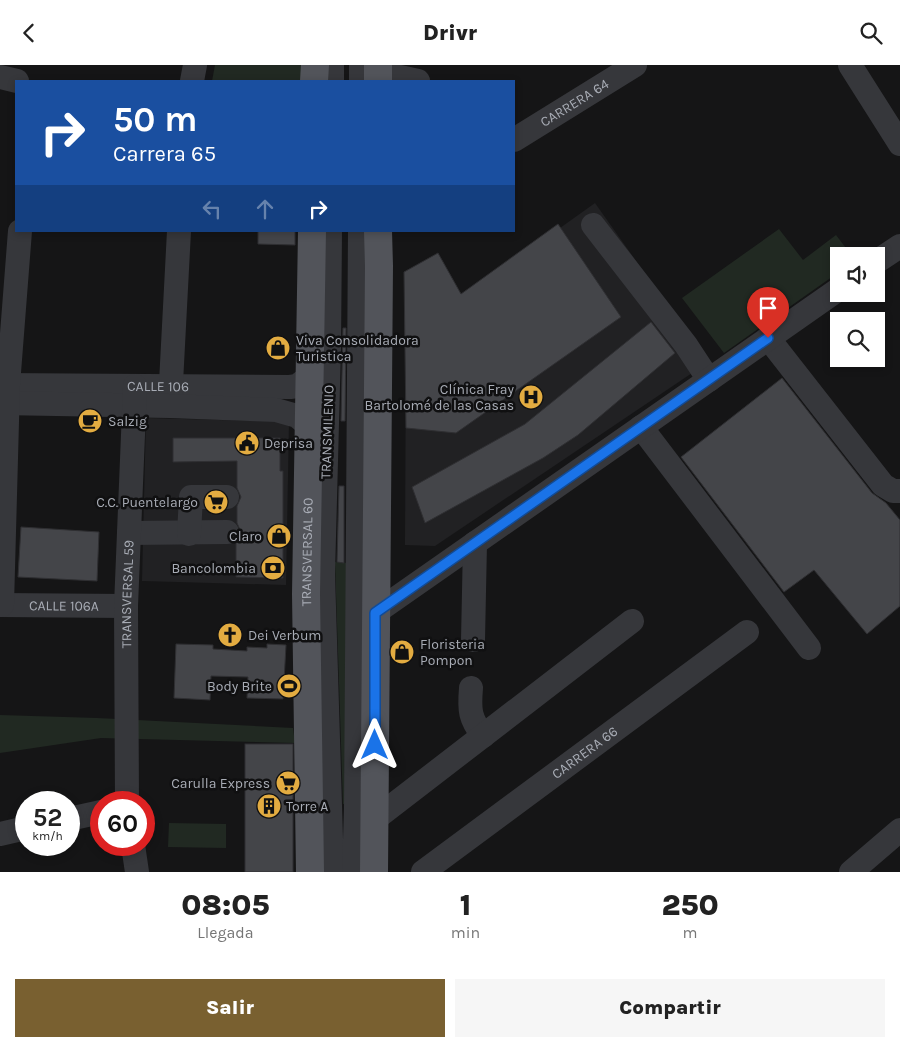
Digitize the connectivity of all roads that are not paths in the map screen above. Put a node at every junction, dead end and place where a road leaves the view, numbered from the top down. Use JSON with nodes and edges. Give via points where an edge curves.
{"nodes":[{"id":1,"x":195,"y":65,"type":"edge"},
{"id":2,"x":315,"y":65,"type":"edge"},
{"id":3,"x":332,"y":65,"type":"edge"},
{"id":4,"x":850,"y":65,"type":"edge"},
{"id":5,"x":621,"y":69,"type":"edge"},
{"id":6,"x":371,"y":73,"type":"edge"},
{"id":7,"x":0,"y":77,"type":"edge"},
{"id":8,"x":192,"y":80,"type":"edge"},
{"id":9,"x":314,"y":80,"type":"edge"},
{"id":10,"x":332,"y":80,"type":"edge"},
{"id":11,"x":412,"y":80,"type":"edge"},
{"id":12,"x":15,"y":81,"type":"edge"},
{"id":13,"x":898,"y":136,"type":"edge"},
{"id":14,"x":515,"y":140,"type":"edge"},
{"id":15,"x":593,"y":225,"type":"dead end"},
{"id":16,"x":20,"y":232,"type":"edge"},
{"id":17,"x":179,"y":232,"type":"edge"},
{"id":18,"x":312,"y":232,"type":"edge"},
{"id":19,"x":330,"y":232,"type":"edge"},
{"id":20,"x":366,"y":232,"type":"edge"},
{"id":21,"x":900,"y":246,"type":"edge"},
{"id":22,"x":885,"y":254,"type":"edge"},
{"id":23,"x":320,"y":261,"type":"junction"},
{"id":24,"x":830,"y":295,"type":"edge"},
{"id":25,"x":768,"y":338,"type":"junction"},
{"id":26,"x":715,"y":370,"type":"junction"},
{"id":27,"x":310,"y":376,"type":"junction"},
{"id":28,"x":4,"y":394,"type":"edge"},
{"id":29,"x":134,"y":396,"type":"junction"},
{"id":30,"x":170,"y":396,"type":"junction"},
{"id":31,"x":310,"y":425,"type":"junction"},
{"id":32,"x":641,"y":427,"type":"junction"},
{"id":33,"x":900,"y":491,"type":"edge"},
{"id":34,"x":227,"y":497,"type":"dead end"},
{"id":35,"x":228,"y":532,"type":"dead end"},
{"id":36,"x":129,"y":533,"type":"junction"},
{"id":37,"x":189,"y":533,"type":"junction"},
{"id":38,"x":475,"y":543,"type":"junction"},
{"id":39,"x":1,"y":605,"type":"edge"},
{"id":40,"x":126,"y":606,"type":"junction"},
{"id":41,"x":375,"y":613,"type":"junction"},
{"id":42,"x":632,"y":621,"type":"dead end"},
{"id":43,"x":747,"y":632,"type":"dead end"},
{"id":44,"x":473,"y":640,"type":"dead end"},
{"id":45,"x":809,"y":648,"type":"dead end"},
{"id":46,"x":471,"y":688,"type":"dead end"},
{"id":47,"x":483,"y":736,"type":"junction"},
{"id":48,"x":127,"y":791,"type":"edge"},
{"id":49,"x":375,"y":819,"type":"junction"},
{"id":50,"x":15,"y":831,"type":"edge"},
{"id":51,"x":0,"y":834,"type":"edge"},
{"id":52,"x":886,"y":838,"type":"edge"},
{"id":53,"x":135,"y":856,"type":"edge"},
{"id":54,"x":137,"y":872,"type":"edge"},
{"id":55,"x":310,"y":872,"type":"edge"},
{"id":56,"x":332,"y":872,"type":"edge"},
{"id":57,"x":354,"y":872,"type":"edge"},
{"id":58,"x":374,"y":872,"type":"edge"},
{"id":59,"x":423,"y":872,"type":"edge"},
{"id":60,"x":851,"y":872,"type":"edge"}],
"edges":[{"from":1,"to":8,"type":"street"},
{"from":2,"to":9,"type":"main road"},
{"from":3,"to":10,"type":"street"},
{"from":4,"to":13,"type":"street"},
{"from":5,"to":14,"type":"street","name":"CARRERA 64"},
{"from":6,"to":11,"type":"street"},
{"from":7,"to":12,"type":"street"},
{"from":15,"to":26,"type":"street","via":[[686,345]]},
{"from":16,"to":28,"type":"street"},
{"from":17,"to":30,"type":"street"},
{"from":18,"to":23,"type":"main road","name":"TRANSVERSAL 60"},
{"from":19,"to":23,"type":"street","name":"TRANSMILENIO"},
{"from":20,"to":23,"type":"street"},
{"from":20,"to":41,"type":"main road","via":[[379,266]]},
{"from":20,"to":57,"type":"street"},
{"from":21,"to":22,"type":"street"},
{"from":23,"to":27,"type":"main road","name":"TRANSVERSAL 60"},
{"from":23,"to":56,"type":"street","name":"TRANSMILENIO","via":[[329,348],[323,574]]},
{"from":24,"to":25,"type":"street"},
{"from":25,"to":26,"type":"street"},
{"from":25,"to":33,"type":"street","via":[[883,485]]},
{"from":26,"to":32,"type":"street"},
{"from":27,"to":30,"type":"street","name":"CALLE 106","via":[[297,386]]},
{"from":27,"to":31,"type":"main road","name":"TRANSVERSAL 60"},
{"from":28,"to":29,"type":"street","name":"CALLE 106"},
{"from":28,"to":39,"type":"street"},
{"from":29,"to":30,"type":"street","name":"CALLE 106"},
{"from":29,"to":36,"type":"street","name":"TRANSVERSAL 59"},
{"from":30,"to":31,"type":"street","name":"CALLE 106","via":[[289,412]]},
{"from":31,"to":55,"type":"main road","name":"TRANSVERSAL 60","via":[[306,594]]},
{"from":32,"to":38,"type":"street"},
{"from":32,"to":45,"type":"street"},
{"from":34,"to":37,"type":"street","via":[[190,497]]},
{"from":35,"to":37,"type":"street"},
{"from":36,"to":37,"type":"street"},
{"from":36,"to":40,"type":"street","name":"TRANSVERSAL 59"},
{"from":38,"to":41,"type":"street"},
{"from":38,"to":44,"type":"street"},
{"from":39,"to":40,"type":"street","name":"CALLE 106A"},
{"from":40,"to":48,"type":"street","name":"TRANSVERSAL 59"},
{"from":41,"to":49,"type":"main road"},
{"from":42,"to":47,"type":"street"},
{"from":43,"to":59,"type":"street","name":"CARRERA 66"},
{"from":46,"to":47,"type":"street","via":[[470,713]]},
{"from":47,"to":49,"type":"street"},
{"from":49,"to":58,"type":"main road"},
{"from":50,"to":51,"type":"street"},
{"from":52,"to":60,"type":"street"},
{"from":53,"to":54,"type":"street"}]}
